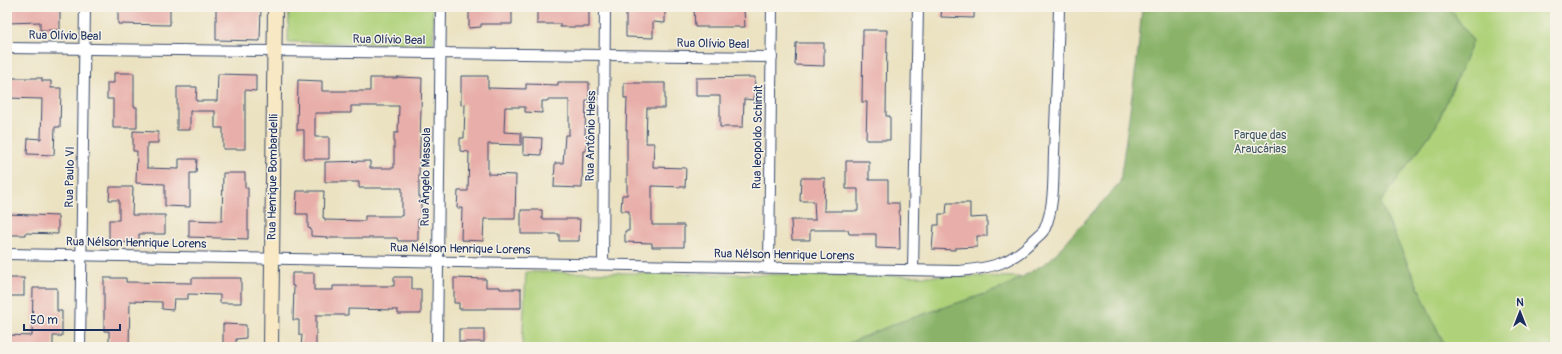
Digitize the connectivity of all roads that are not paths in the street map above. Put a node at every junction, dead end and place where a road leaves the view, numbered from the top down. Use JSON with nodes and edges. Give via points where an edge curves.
{"nodes":[{"id":1,"x":85,"y":7,"type":"edge"},
{"id":2,"x":275,"y":7,"type":"edge"},
{"id":3,"x":441,"y":7,"type":"edge"},
{"id":4,"x":605,"y":7,"type":"edge"},
{"id":5,"x":772,"y":7,"type":"edge"},
{"id":6,"x":918,"y":7,"type":"edge"},
{"id":7,"x":1059,"y":7,"type":"edge"},
{"id":8,"x":7,"y":48,"type":"edge"},
{"id":9,"x":85,"y":49,"type":"junction"},
{"id":10,"x":274,"y":51,"type":"junction"},
{"id":11,"x":441,"y":53,"type":"junction"},
{"id":12,"x":605,"y":55,"type":"junction"},
{"id":13,"x":772,"y":57,"type":"junction"},
{"id":14,"x":7,"y":254,"type":"edge"},
{"id":15,"x":82,"y":256,"type":"junction"},
{"id":16,"x":272,"y":259,"type":"junction"},
{"id":17,"x":438,"y":262,"type":"junction"},
{"id":18,"x":603,"y":264,"type":"junction"},
{"id":19,"x":769,"y":267,"type":"junction"},
{"id":20,"x":913,"y":270,"type":"junction"},
{"id":21,"x":80,"y":347,"type":"edge"},
{"id":22,"x":270,"y":347,"type":"edge"},
{"id":23,"x":437,"y":347,"type":"edge"}],
"edges":[{"from":1,"to":9,"type":"street","name":"Rua Paulo VI"},
{"from":2,"to":10,"type":"street","name":"Rua Henrique Bombardelli"},
{"from":3,"to":11,"type":"street","name":"Rua Ângelo Massola"},
{"from":4,"to":12,"type":"street","name":"Rua Antônio Heiss"},
{"from":5,"to":13,"type":"street","name":"Rua leopoldo Schimit"},
{"from":6,"to":20,"type":"street"},
{"from":7,"to":20,"type":"street","name":"Rua Nélson Henrique Lorens","via":[[1052,204],[1045,229],[1029,246],[998,265],[959,271]]},
{"from":8,"to":9,"type":"street","name":"Rua Olívio Beal"},
{"from":9,"to":10,"type":"street","name":"Rua Olívio Beal"},
{"from":9,"to":15,"type":"street","name":"Rua Paulo VI"},
{"from":10,"to":11,"type":"street","name":"Rua Olívio Beal"},
{"from":10,"to":16,"type":"street","name":"Rua Henrique Bombardelli"},
{"from":11,"to":12,"type":"street","name":"Rua Olívio Beal"},
{"from":11,"to":17,"type":"street","name":"Rua Ângelo Massola"},
{"from":12,"to":13,"type":"street","name":"Rua Olívio Beal"},
{"from":12,"to":18,"type":"street","name":"Rua Antônio Heiss"},
{"from":13,"to":19,"type":"street","name":"Rua leopoldo Schimit"},
{"from":14,"to":15,"type":"street","name":"Rua Nélson Henrique Lorens"},
{"from":15,"to":16,"type":"street","name":"Rua Nélson Henrique Lorens"},
{"from":15,"to":21,"type":"street","name":"Rua Paulo VI"},
{"from":16,"to":17,"type":"street","name":"Rua Nélson Henrique Lorens"},
{"from":16,"to":22,"type":"street","name":"Rua Henrique Bombardelli"},
{"from":17,"to":18,"type":"street","name":"Rua Nélson Henrique Lorens"},
{"from":17,"to":23,"type":"street","name":"Rua Ângelo Massola"},
{"from":18,"to":19,"type":"street","name":"Rua Nélson Henrique Lorens"},
{"from":19,"to":20,"type":"street","name":"Rua Nélson Henrique Lorens"}]}
